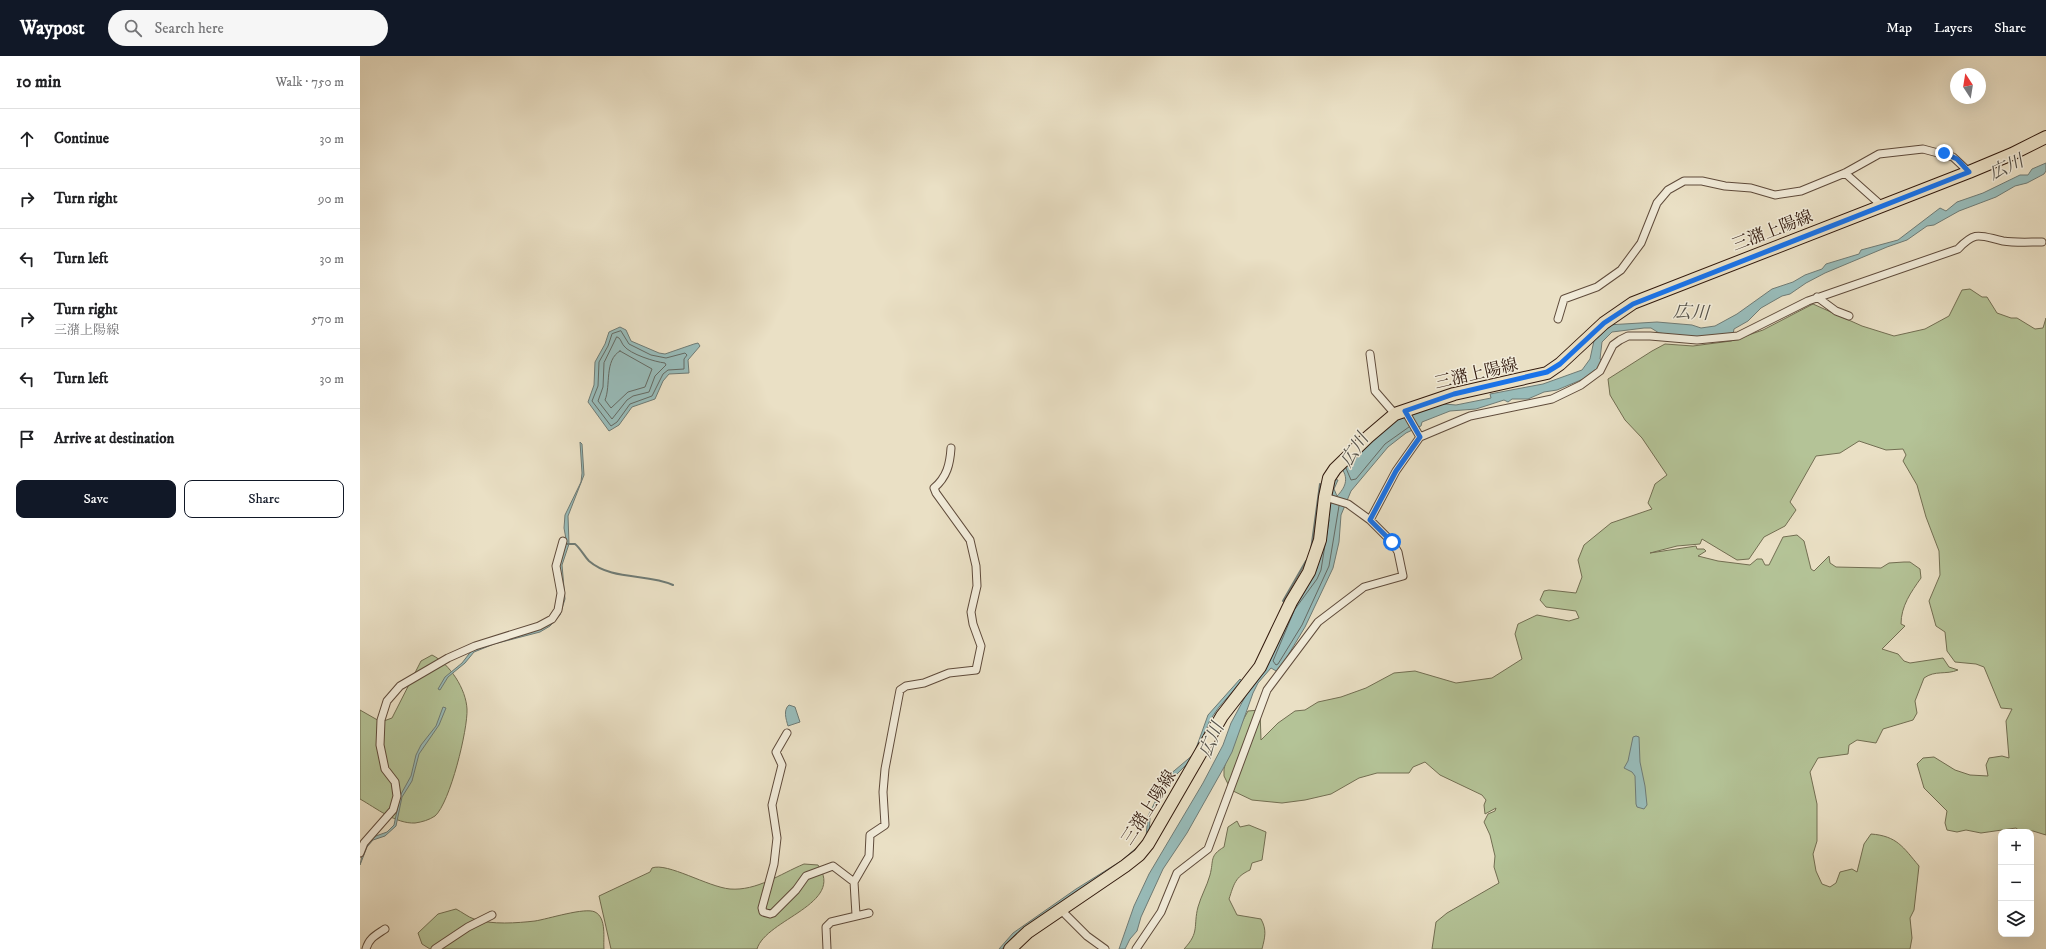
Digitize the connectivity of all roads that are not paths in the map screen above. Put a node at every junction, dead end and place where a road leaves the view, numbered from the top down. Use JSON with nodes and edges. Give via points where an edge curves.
{"nodes":[{"id":1,"x":2046,"y":137,"type":"edge"},
{"id":2,"x":1969,"y":172,"type":"junction"},
{"id":3,"x":1845,"y":173,"type":"junction"},
{"id":4,"x":1882,"y":206,"type":"junction"},
{"id":5,"x":2042,"y":242,"type":"dead end"},
{"id":6,"x":1817,"y":298,"type":"junction"},
{"id":7,"x":1849,"y":316,"type":"dead end"},
{"id":8,"x":1558,"y":319,"type":"dead end"},
{"id":9,"x":1370,"y":354,"type":"dead end"},
{"id":10,"x":1402,"y":414,"type":"junction"},
{"id":11,"x":1420,"y":437,"type":"junction"},
{"id":12,"x":951,"y":448,"type":"dead end"},
{"id":13,"x":1327,"y":498,"type":"junction"},
{"id":14,"x":1370,"y":520,"type":"junction"},
{"id":15,"x":563,"y":541,"type":"dead end"},
{"id":16,"x":787,"y":733,"type":"dead end"},
{"id":17,"x":360,"y":853,"type":"edge"},
{"id":18,"x":854,"y":882,"type":"junction"},
{"id":19,"x":1060,"y":909,"type":"junction"},
{"id":20,"x":869,"y":913,"type":"dead end"},
{"id":21,"x":492,"y":915,"type":"dead end"},
{"id":22,"x":856,"y":915,"type":"junction"},
{"id":23,"x":385,"y":929,"type":"dead end"},
{"id":24,"x":366,"y":949,"type":"edge"},
{"id":25,"x":435,"y":949,"type":"edge"},
{"id":26,"x":827,"y":949,"type":"edge"},
{"id":27,"x":1010,"y":949,"type":"edge"},
{"id":28,"x":1105,"y":949,"type":"edge"},
{"id":29,"x":1136,"y":949,"type":"edge"}],
"edges":[{"from":1,"to":2,"type":"main road","name":"三潴上陽線"},
{"from":2,"to":3,"type":"street","via":[[1953,157],[1923,149],[1879,154]]},
{"from":2,"to":4,"type":"main road","name":"三潴上陽線"},
{"from":3,"to":4,"type":"street"},
{"from":3,"to":8,"type":"street","via":[[1801,191],[1775,195],[1751,188],[1684,181],[1668,190],[1657,203],[1642,243],[1621,270],[1598,287],[1564,300]]},
{"from":4,"to":10,"type":"main road","name":"三潴上陽線","via":[[1633,304],[1604,323],[1560,364],[1547,372],[1454,394]]},
{"from":5,"to":6,"type":"street","via":[[2004,241],[1983,234],[1973,236],[1958,249]]},
{"from":6,"to":7,"type":"street","via":[[1836,311]]},
{"from":6,"to":11,"type":"street","via":[[1738,336],[1697,340],[1628,336],[1613,344],[1600,370],[1581,385],[1552,399],[1470,416]]},
{"from":9,"to":10,"type":"street","via":[[1375,391]]},
{"from":10,"to":11,"type":"street"},
{"from":10,"to":13,"type":"main road","name":"三潴上陽線","via":[[1368,437],[1334,469],[1329,478]]},
{"from":11,"to":14,"type":"street","via":[[1396,471]]},
{"from":12,"to":18,"type":"street","via":[[945,478],[934,488],[970,540],[977,579],[971,612],[981,646],[976,670],[949,673],[900,690],[885,769],[885,825],[870,835],[869,856]]},
{"from":13,"to":14,"type":"street","via":[[1348,504]]},
{"from":13,"to":19,"type":"main road","name":"三潴上陽線","via":[[1320,540],[1309,572],[1291,602],[1260,667],[1222,716],[1148,844],[1140,855]]},
{"from":14,"to":29,"type":"street","via":[[1392,542],[1398,552],[1403,576],[1364,587],[1318,622],[1266,690],[1208,849],[1177,873],[1161,912]]},
{"from":15,"to":17,"type":"street","via":[[556,566],[561,593],[558,610],[552,619],[540,626],[475,646],[448,658],[400,686],[387,701],[381,720],[380,745],[385,769],[395,782],[397,796],[393,810],[364,843]]},
{"from":16,"to":18,"type":"street","via":[[776,752],[782,765],[772,805],[777,838],[774,864],[762,912],[773,913],[806,876],[817,870],[833,866]]},
{"from":18,"to":22,"type":"street"},
{"from":19,"to":27,"type":"main road","name":"三潴上陽線","via":[[1028,932]]},
{"from":19,"to":28,"type":"street","via":[[1087,936]]},
{"from":20,"to":22,"type":"street"},
{"from":21,"to":25,"type":"street"},
{"from":22,"to":26,"type":"street","via":[[831,922],[826,927]]},
{"from":23,"to":24,"type":"street","via":[[368,941]]}]}
